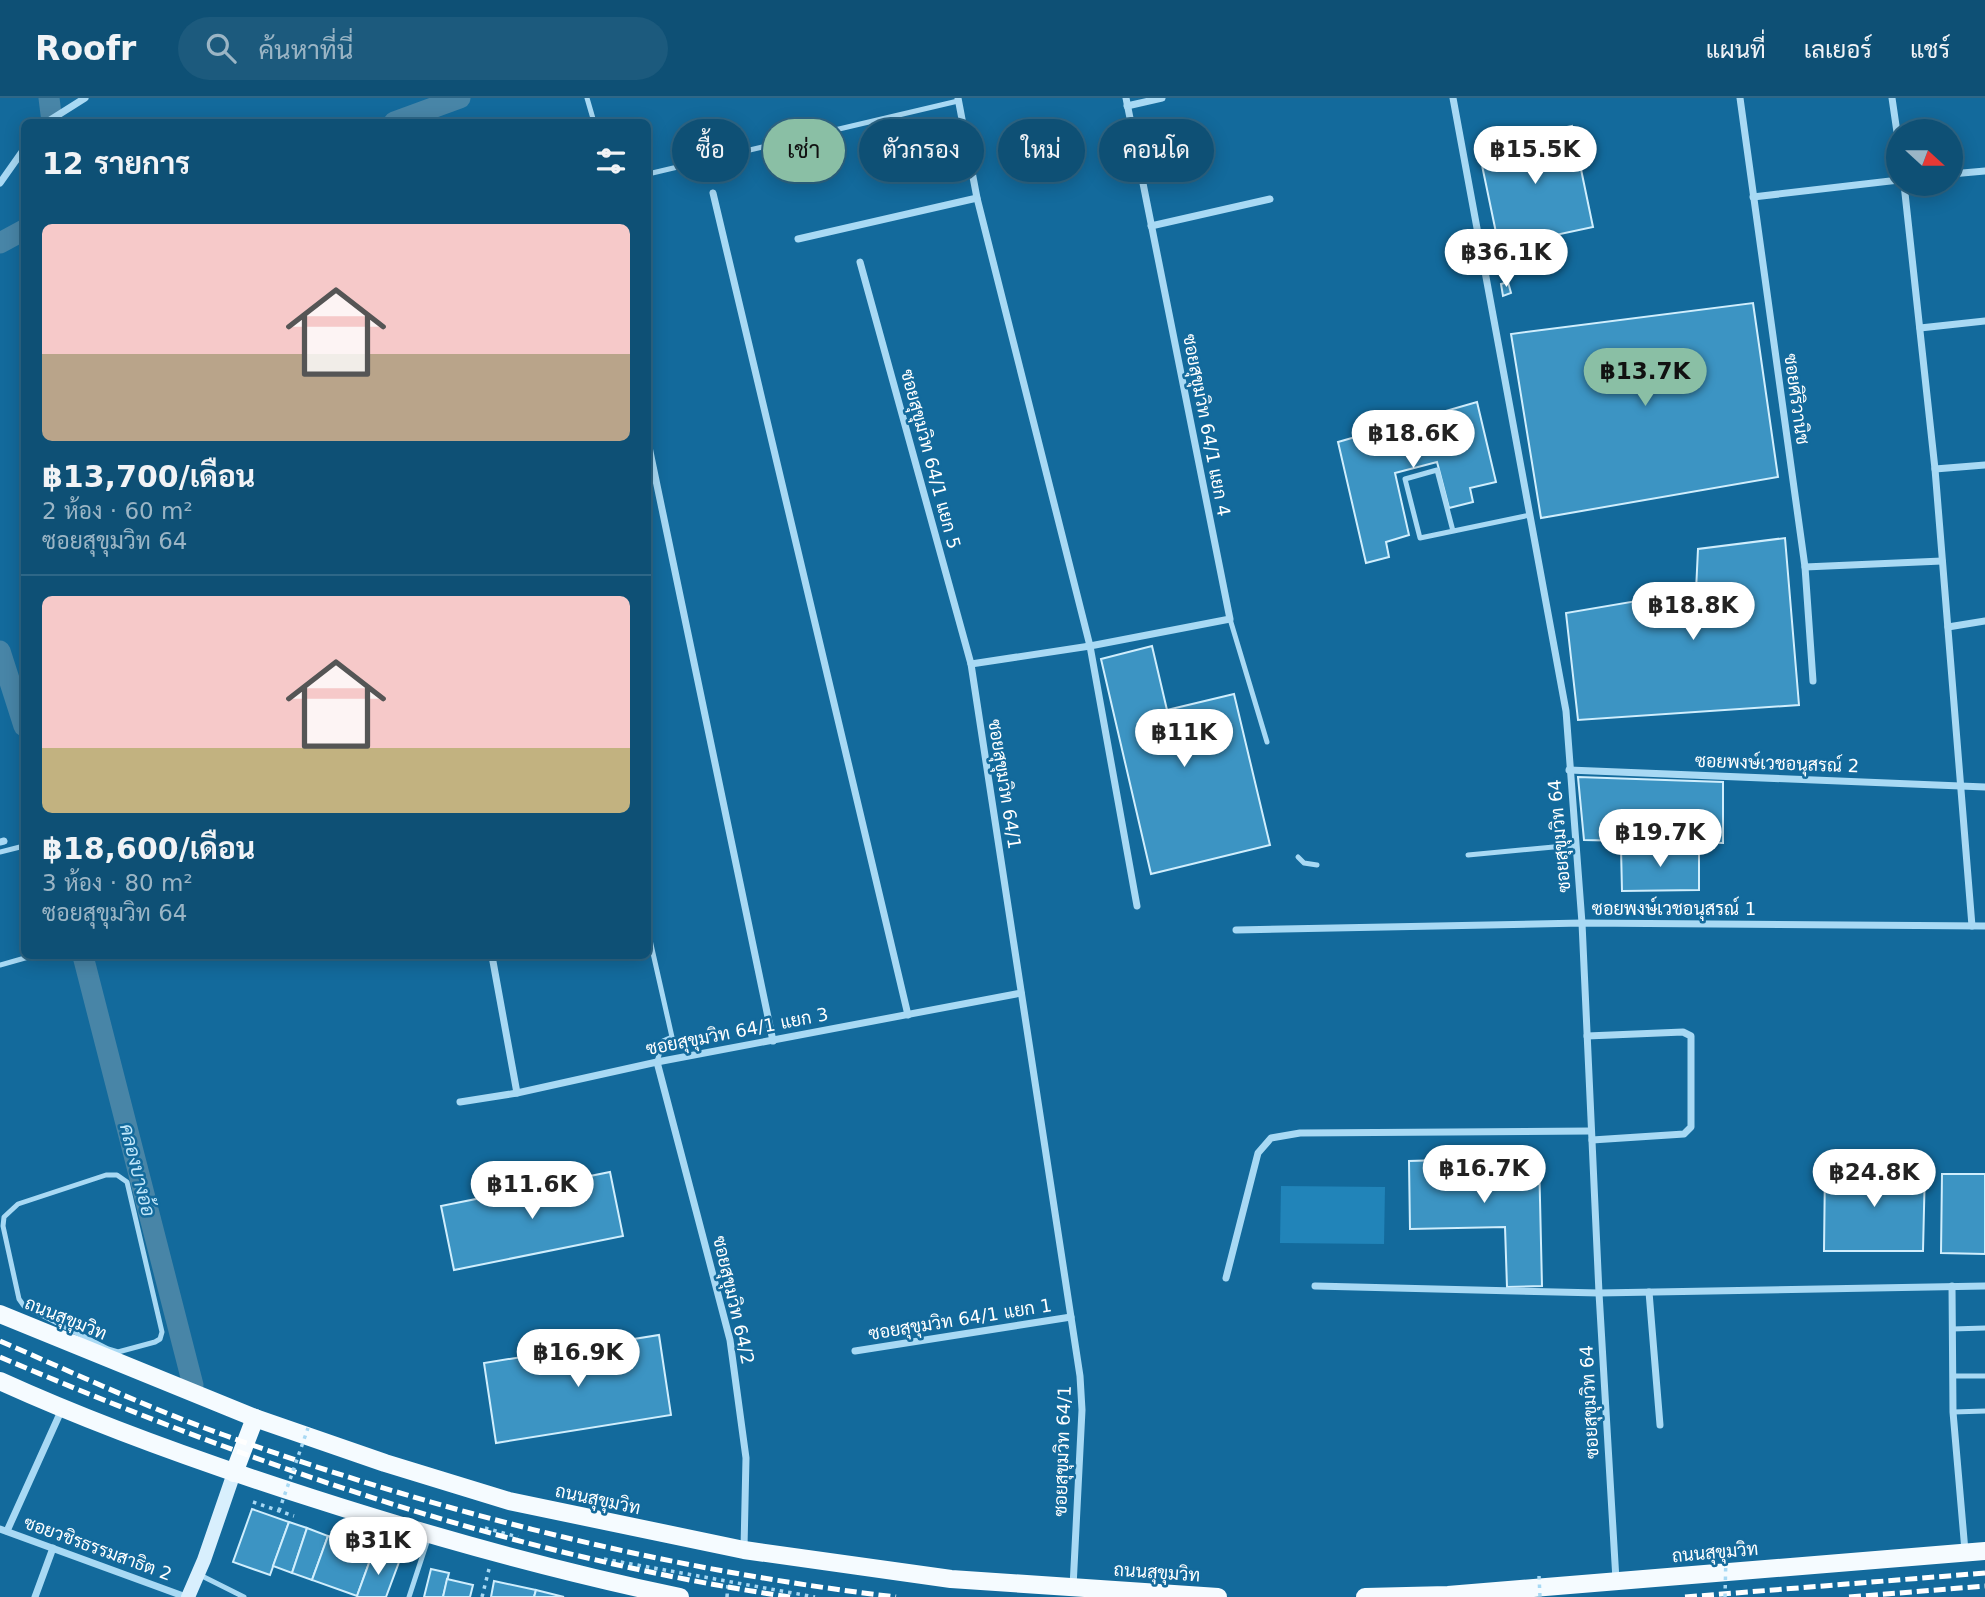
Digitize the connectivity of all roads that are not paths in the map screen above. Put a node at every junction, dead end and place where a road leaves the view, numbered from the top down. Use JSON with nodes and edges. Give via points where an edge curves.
{"nodes":[{"id":1,"x":587,"y":98,"type":"edge"},
{"id":2,"x":1162,"y":98,"type":"edge"},
{"id":3,"x":1454,"y":98,"type":"edge"},
{"id":4,"x":1740,"y":98,"type":"edge"},
{"id":5,"x":1892,"y":98,"type":"edge"},
{"id":6,"x":83,"y":99,"type":"edge"},
{"id":7,"x":958,"y":99,"type":"edge"},
{"id":8,"x":1127,"y":102,"type":"edge"},
{"id":9,"x":52,"y":119,"type":"edge"},
{"id":10,"x":593,"y":119,"type":"edge"},
{"id":11,"x":1895,"y":119,"type":"edge"},
{"id":12,"x":21,"y":153,"type":"edge"},
{"id":13,"x":1985,"y":171,"type":"edge"},
{"id":14,"x":651,"y":173,"type":"edge"},
{"id":15,"x":1964,"y":173,"type":"edge"},
{"id":16,"x":1886,"y":182,"type":"edge"},
{"id":17,"x":0,"y":183,"type":"edge"},
{"id":18,"x":713,"y":192,"type":"dead end"},
{"id":19,"x":1905,"y":196,"type":"edge"},
{"id":20,"x":1752,"y":197,"type":"junction"},
{"id":21,"x":977,"y":198,"type":"junction"},
{"id":22,"x":1270,"y":199,"type":"dead end"},
{"id":23,"x":1152,"y":226,"type":"junction"},
{"id":24,"x":798,"y":239,"type":"dead end"},
{"id":25,"x":860,"y":261,"type":"dead end"},
{"id":26,"x":1985,"y":321,"type":"edge"},
{"id":27,"x":1920,"y":328,"type":"junction"},
{"id":28,"x":651,"y":456,"type":"edge"},
{"id":29,"x":1985,"y":465,"type":"edge"},
{"id":30,"x":1935,"y":469,"type":"junction"},
{"id":31,"x":1530,"y":515,"type":"junction"},
{"id":32,"x":1452,"y":531,"type":"junction"},
{"id":33,"x":1942,"y":561,"type":"junction"},
{"id":34,"x":1805,"y":567,"type":"junction"},
{"id":35,"x":1230,"y":619,"type":"junction"},
{"id":36,"x":1985,"y":621,"type":"edge"},
{"id":37,"x":1948,"y":627,"type":"junction"},
{"id":38,"x":1090,"y":646,"type":"junction"},
{"id":39,"x":971,"y":664,"type":"junction"},
{"id":40,"x":1813,"y":681,"type":"dead end"},
{"id":41,"x":1267,"y":742,"type":"dead end"},
{"id":42,"x":1569,"y":770,"type":"junction"},
{"id":43,"x":1961,"y":787,"type":"junction"},
{"id":44,"x":1985,"y":787,"type":"edge"},
{"id":45,"x":1575,"y":845,"type":"junction"},
{"id":46,"x":21,"y":848,"type":"edge"},
{"id":47,"x":0,"y":852,"type":"edge"},
{"id":48,"x":1468,"y":855,"type":"dead end"},
{"id":49,"x":1298,"y":857,"type":"dead end"},
{"id":50,"x":1317,"y":865,"type":"dead end"},
{"id":51,"x":1137,"y":906,"type":"dead end"},
{"id":52,"x":1582,"y":923,"type":"junction"},
{"id":53,"x":1972,"y":926,"type":"junction"},
{"id":54,"x":1985,"y":926,"type":"edge"},
{"id":55,"x":1236,"y":930,"type":"dead end"},
{"id":56,"x":651,"y":944,"type":"edge"},
{"id":57,"x":21,"y":959,"type":"edge"},
{"id":58,"x":493,"y":959,"type":"edge"},
{"id":59,"x":0,"y":965,"type":"edge"},
{"id":60,"x":1021,"y":993,"type":"junction"},
{"id":61,"x":908,"y":1015,"type":"junction"},
{"id":62,"x":1587,"y":1036,"type":"junction"},
{"id":63,"x":773,"y":1041,"type":"junction"},
{"id":64,"x":657,"y":1062,"type":"junction"},
{"id":65,"x":517,"y":1093,"type":"junction"},
{"id":66,"x":460,"y":1102,"type":"dead end"},
{"id":67,"x":1591,"y":1131,"type":"junction"},
{"id":68,"x":1592,"y":1140,"type":"junction"},
{"id":69,"x":1226,"y":1278,"type":"dead end"},
{"id":70,"x":1315,"y":1286,"type":"dead end"},
{"id":71,"x":1952,"y":1286,"type":"junction"},
{"id":72,"x":1985,"y":1286,"type":"edge"},
{"id":73,"x":1649,"y":1292,"type":"junction"},
{"id":74,"x":1599,"y":1293,"type":"junction"},
{"id":75,"x":0,"y":1314,"type":"edge"},
{"id":76,"x":1071,"y":1317,"type":"junction"},
{"id":77,"x":1985,"y":1328,"type":"edge"},
{"id":78,"x":1952,"y":1329,"type":"junction"},
{"id":79,"x":67,"y":1336,"type":"junction"},
{"id":80,"x":855,"y":1351,"type":"dead end"},
{"id":81,"x":1953,"y":1376,"type":"junction"},
{"id":82,"x":1985,"y":1376,"type":"edge"},
{"id":83,"x":0,"y":1381,"type":"edge"},
{"id":84,"x":62,"y":1409,"type":"junction"},
{"id":85,"x":1985,"y":1411,"type":"edge"},
{"id":86,"x":1953,"y":1412,"type":"junction"},
{"id":87,"x":255,"y":1418,"type":"junction"},
{"id":88,"x":1660,"y":1425,"type":"dead end"},
{"id":89,"x":234,"y":1473,"type":"junction"},
{"id":90,"x":4,"y":1530,"type":"edge"},
{"id":91,"x":429,"y":1536,"type":"junction"},
{"id":92,"x":53,"y":1548,"type":"junction"},
{"id":93,"x":744,"y":1550,"type":"junction"},
{"id":94,"x":1985,"y":1551,"type":"edge"},
{"id":95,"x":1966,"y":1553,"type":"junction"},
{"id":96,"x":198,"y":1574,"type":"junction"},
{"id":97,"x":1616,"y":1581,"type":"junction"},
{"id":98,"x":1073,"y":1588,"type":"junction"},
{"id":99,"x":1133,"y":1594,"type":"edge"},
{"id":100,"x":35,"y":1597,"type":"edge"},
{"id":101,"x":187,"y":1597,"type":"edge"},
{"id":102,"x":244,"y":1597,"type":"edge"},
{"id":103,"x":409,"y":1597,"type":"edge"},
{"id":104,"x":680,"y":1597,"type":"edge"},
{"id":105,"x":1218,"y":1597,"type":"edge"},
{"id":106,"x":1365,"y":1597,"type":"edge"}],
"edges":[{"from":1,"to":10,"type":"lane"},
{"from":2,"to":8,"type":"street"},
{"from":3,"to":31,"type":"street","name":"ซอยสุขุมวิท 64"},
{"from":4,"to":20,"type":"street","name":"ซอยศิริวานิช"},
{"from":5,"to":11,"type":"street"},
{"from":6,"to":9,"type":"street"},
{"from":7,"to":14,"type":"lane"},
{"from":7,"to":21,"type":"street"},
{"from":8,"to":23,"type":"street","name":"ซอยสุขุมวิท 64/1 แยก 4"},
{"from":12,"to":17,"type":"street"},
{"from":13,"to":15,"type":"street"},
{"from":16,"to":20,"type":"street"},
{"from":18,"to":61,"type":"street"},
{"from":19,"to":27,"type":"street"},
{"from":20,"to":34,"type":"street","name":"ซอยศิริวานิช"},
{"from":21,"to":24,"type":"street"},
{"from":21,"to":38,"type":"street"},
{"from":22,"to":23,"type":"street"},
{"from":23,"to":35,"type":"street","name":"ซอยสุขุมวิท 64/1 แยก 4"},
{"from":25,"to":39,"type":"street","name":"ซอยสุขุมวิท 64/1 แยก 5"},
{"from":26,"to":27,"type":"street"},
{"from":27,"to":30,"type":"street"},
{"from":28,"to":63,"type":"street"},
{"from":29,"to":30,"type":"street"},
{"from":30,"to":33,"type":"street"},
{"from":31,"to":32,"type":"lane"},
{"from":31,"to":42,"type":"street","name":"ซอยสุขุมวิท 64","via":[[1566,711]]},
{"from":32,"to":32,"type":"lane","via":[[1420,538],[1405,479],[1437,470]]},
{"from":33,"to":34,"type":"street"},
{"from":33,"to":37,"type":"street"},
{"from":34,"to":40,"type":"street","name":"ซอยศิริวานิช"},
{"from":35,"to":38,"type":"street"},
{"from":35,"to":41,"type":"lane"},
{"from":36,"to":37,"type":"street"},
{"from":37,"to":43,"type":"street"},
{"from":38,"to":39,"type":"street"},
{"from":38,"to":51,"type":"street"},
{"from":39,"to":60,"type":"street","name":"ซอยสุขุมวิท 64/1"},
{"from":42,"to":43,"type":"street","name":"ซอยพงษ์เวชอนุสรณ์ 2"},
{"from":42,"to":45,"type":"street","name":"ซอยสุขุมวิท 64"},
{"from":43,"to":44,"type":"street","name":"ซอยพงษ์เวชอนุสรณ์ 2"},
{"from":43,"to":53,"type":"street"},
{"from":45,"to":48,"type":"lane"},
{"from":45,"to":52,"type":"street","name":"ซอยสุขุมวิท 64"},
{"from":46,"to":47,"type":"lane"},
{"from":49,"to":50,"type":"lane"},
{"from":52,"to":53,"type":"street","name":"ซอยพงษ์เวชอนุสรณ์ 1"},
{"from":52,"to":55,"type":"street","name":"ซอยพงษ์เวชอนุสรณ์ 1"},
{"from":52,"to":62,"type":"street","name":"ซอยสุขุมวิท 64"},
{"from":53,"to":54,"type":"street","name":"ซอยพงษ์เวชอนุสรณ์ 1"},
{"from":56,"to":64,"type":"lane","via":[[672,1037],[663,1041]]},
{"from":57,"to":59,"type":"lane"},
{"from":58,"to":65,"type":"street"},
{"from":60,"to":61,"type":"street","name":"ซอยสุขุมวิท 64/1 แยก 3"},
{"from":60,"to":76,"type":"street","name":"ซอยสุขุมวิท 64/1"},
{"from":61,"to":63,"type":"street","name":"ซอยสุขุมวิท 64/1 แยก 3"},
{"from":62,"to":67,"type":"street","name":"ซอยสุขุมวิท 64"},
{"from":62,"to":68,"type":"street","via":[[1683,1032],[1691,1036],[1691,1127],[1684,1134]]},
{"from":63,"to":64,"type":"street","name":"ซอยสุขุมวิท 64/1 แยก 3"},
{"from":64,"to":65,"type":"street","name":"ซอยสุขุมวิท 64/1 แยก 3"},
{"from":64,"to":93,"type":"street","name":"ซอยสุขุมวิท 64/2","via":[[730,1340],[746,1458]]},
{"from":65,"to":66,"type":"street","name":"ซอยสุขุมวิท 64/1 แยก 3"},
{"from":67,"to":68,"type":"street","name":"ซอยสุขุมวิท 64"},
{"from":67,"to":69,"type":"street","via":[[1300,1133],[1272,1138],[1258,1153]]},
{"from":68,"to":74,"type":"street","name":"ซอยสุขุมวิท 64"},
{"from":70,"to":74,"type":"street"},
{"from":71,"to":72,"type":"street"},
{"from":71,"to":73,"type":"street"},
{"from":71,"to":78,"type":"street"},
{"from":73,"to":74,"type":"street"},
{"from":73,"to":88,"type":"street"},
{"from":74,"to":97,"type":"street","name":"ซอยสุขุมวิท 64"},
{"from":75,"to":79,"type":"main road","name":"ถนนสุขุมวิท"},
{"from":76,"to":80,"type":"street","name":"ซอยสุขุมวิท 64/1 แยก 1"},
{"from":76,"to":98,"type":"street","name":"ซอยสุขุมวิท 64/1","via":[[1082,1410]]},
{"from":77,"to":78,"type":"lane"},
{"from":78,"to":81,"type":"street"},
{"from":79,"to":79,"type":"lane","via":[[19,1299],[4,1217],[18,1204],[117,1175],[127,1182],[160,1339],[118,1352]]},
{"from":79,"to":87,"type":"main road","name":"ถนนสุขุมวิท"},
{"from":81,"to":82,"type":"lane"},
{"from":81,"to":86,"type":"street"},
{"from":83,"to":84,"type":"main road"},
{"from":84,"to":89,"type":"main road"},
{"from":84,"to":90,"type":"street"},
{"from":85,"to":86,"type":"lane"},
{"from":86,"to":95,"type":"street"},
{"from":87,"to":89,"type":"main road"},
{"from":87,"to":93,"type":"main road","name":"ถนนสุขุมวิท","via":[[509,1501]]},
{"from":89,"to":91,"type":"main road"},
{"from":89,"to":96,"type":"street"},
{"from":90,"to":92,"type":"street","name":"ซอยวชิรธรรมสาธิต 2"},
{"from":91,"to":103,"type":"lane"},
{"from":91,"to":104,"type":"main road","via":[[585,1578]]},
{"from":92,"to":100,"type":"street"},
{"from":92,"to":101,"type":"street","name":"ซอยวชิรธรรมสาธิต 2"},
{"from":93,"to":98,"type":"main road","name":"ถนนสุขุมวิท","via":[[951,1579]]},
{"from":94,"to":95,"type":"main road","name":"ถนนสุขุมวิท"},
{"from":95,"to":97,"type":"main road","name":"ถนนสุขุมวิท"},
{"from":96,"to":101,"type":"street"},
{"from":96,"to":102,"type":"lane"},
{"from":97,"to":106,"type":"main road","name":"ถนนสุขุมวิท"},
{"from":98,"to":99,"type":"main road","name":"ถนนสุขุมวิท"},
{"from":99,"to":105,"type":"main road","name":"ถนนสุขุมวิท"}]}
